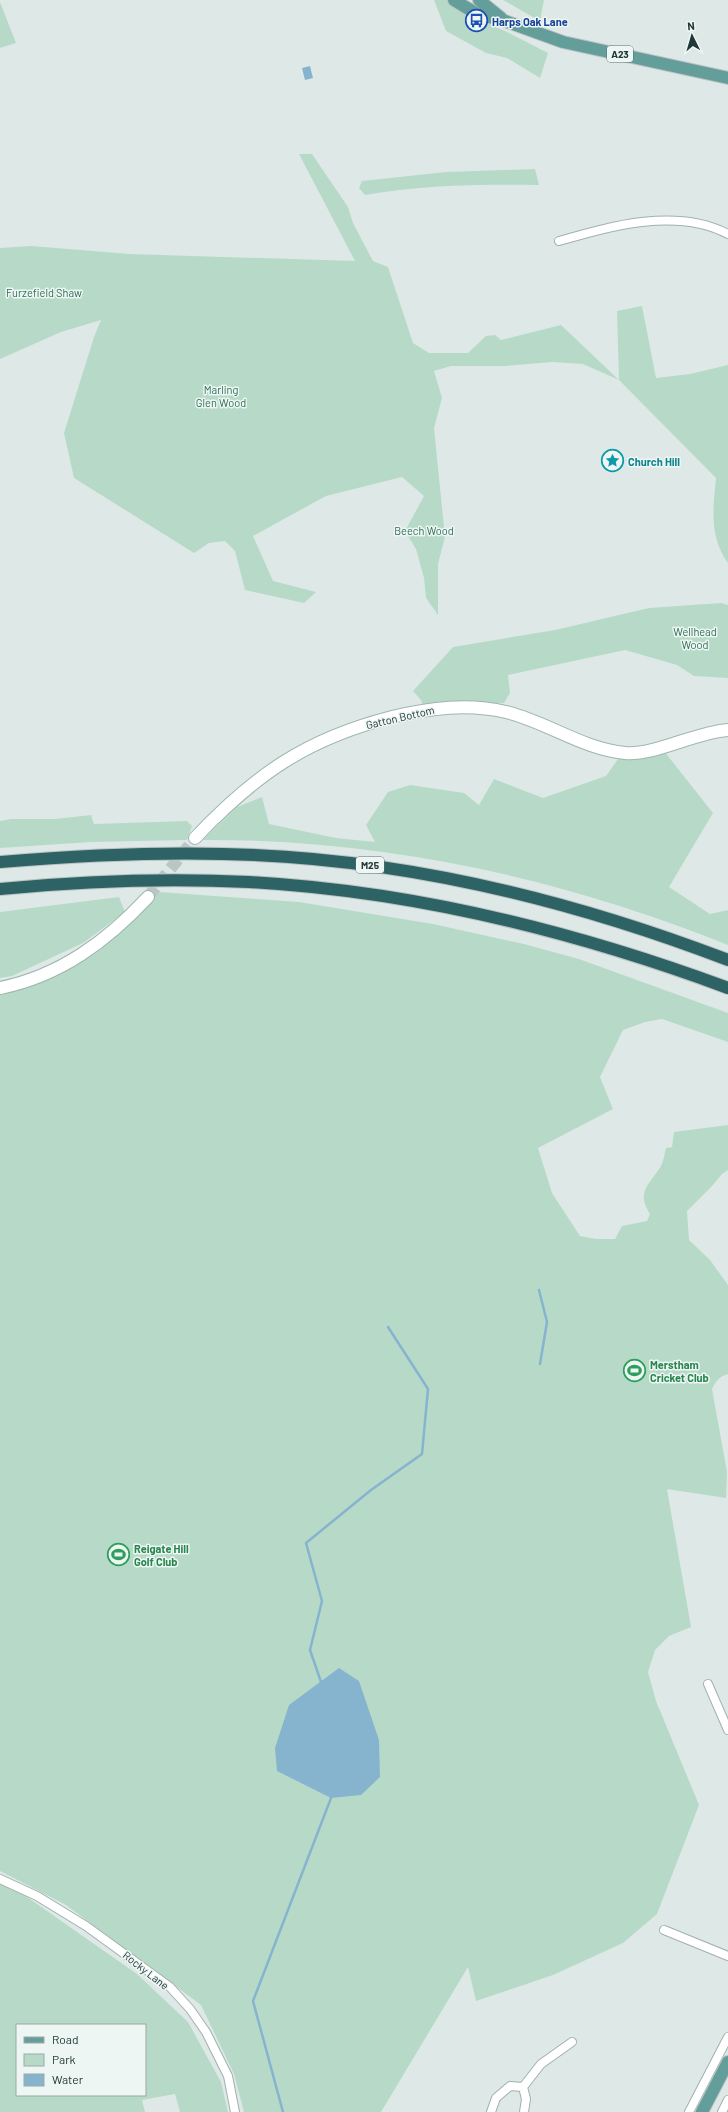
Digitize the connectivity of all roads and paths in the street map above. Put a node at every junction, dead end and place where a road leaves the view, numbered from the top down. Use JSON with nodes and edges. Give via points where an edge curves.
{"nodes":[{"id":1,"x":454,"y":0,"type":"edge"},
{"id":2,"x":479,"y":0,"type":"edge"},
{"id":3,"x":505,"y":21,"type":"junction"},
{"id":4,"x":728,"y":78,"type":"edge"},
{"id":5,"x":728,"y":234,"type":"edge"},
{"id":6,"x":559,"y":241,"type":"dead end"},
{"id":7,"x":728,"y":730,"type":"edge"},
{"id":8,"x":195,"y":838,"type":"tunnel mouth"},
{"id":9,"x":0,"y":862,"type":"edge"},
{"id":10,"x":0,"y":889,"type":"edge"},
{"id":11,"x":148,"y":897,"type":"tunnel mouth"},
{"id":12,"x":728,"y":960,"type":"edge"},
{"id":13,"x":0,"y":988,"type":"edge"},
{"id":14,"x":728,"y":988,"type":"edge"},
{"id":15,"x":708,"y":1684,"type":"dead end"},
{"id":16,"x":728,"y":1730,"type":"edge"},
{"id":17,"x":0,"y":1879,"type":"edge"},
{"id":18,"x":664,"y":1930,"type":"dead end"},
{"id":19,"x":728,"y":1956,"type":"edge"},
{"id":20,"x":728,"y":2037,"type":"edge"},
{"id":21,"x":572,"y":2042,"type":"dead end"},
{"id":22,"x":728,"y":2062,"type":"edge"},
{"id":23,"x":523,"y":2087,"type":"junction"},
{"id":24,"x":728,"y":2100,"type":"edge"},
{"id":25,"x":235,"y":2112,"type":"edge"},
{"id":26,"x":491,"y":2112,"type":"edge"},
{"id":27,"x":524,"y":2112,"type":"edge"},
{"id":28,"x":689,"y":2112,"type":"edge"},
{"id":29,"x":702,"y":2112,"type":"edge"},
{"id":30,"x":722,"y":2112,"type":"edge"}],
"edges":[{"from":1,"to":3,"type":"main road","number":"A23","via":[[477,14]]},
{"from":2,"to":3,"type":"main road","number":"A23"},
{"from":3,"to":4,"type":"main road","number":"A23","via":[[563,42]]},
{"from":5,"to":6,"type":"street","via":[[683,221],[647,222],[607,228]]},
{"from":7,"to":8,"type":"street","name":"Gatton Bottom","via":[[707,732],[646,751],[627,753],[593,746],[506,712],[461,707],[424,710],[353,728],[304,749],[253,782]]},
{"from":9,"to":12,"type":"highway","number":"M25","via":[[97,855],[179,853],[269,856],[356,863],[445,877],[532,896],[625,923]]},
{"from":10,"to":14,"type":"highway","via":[[120,881],[207,880],[294,885],[381,896],[468,911],[554,932],[637,956]]},
{"from":11,"to":13,"type":"street","via":[[114,931],[78,958],[37,977]]},
{"from":15,"to":16,"type":"street"},
{"from":17,"to":25,"type":"street","name":"Rocky Lane","via":[[37,1896],[86,1926],[170,1987],[206,2032],[228,2076]]},
{"from":18,"to":19,"type":"street"},
{"from":20,"to":28,"type":"street"},
{"from":21,"to":23,"type":"street","via":[[541,2064]]},
{"from":22,"to":29,"type":"main road"},
{"from":23,"to":26,"type":"street","via":[[510,2086],[496,2098]]},
{"from":23,"to":27,"type":"street","via":[[526,2099]]},
{"from":24,"to":30,"type":"street"}]}
